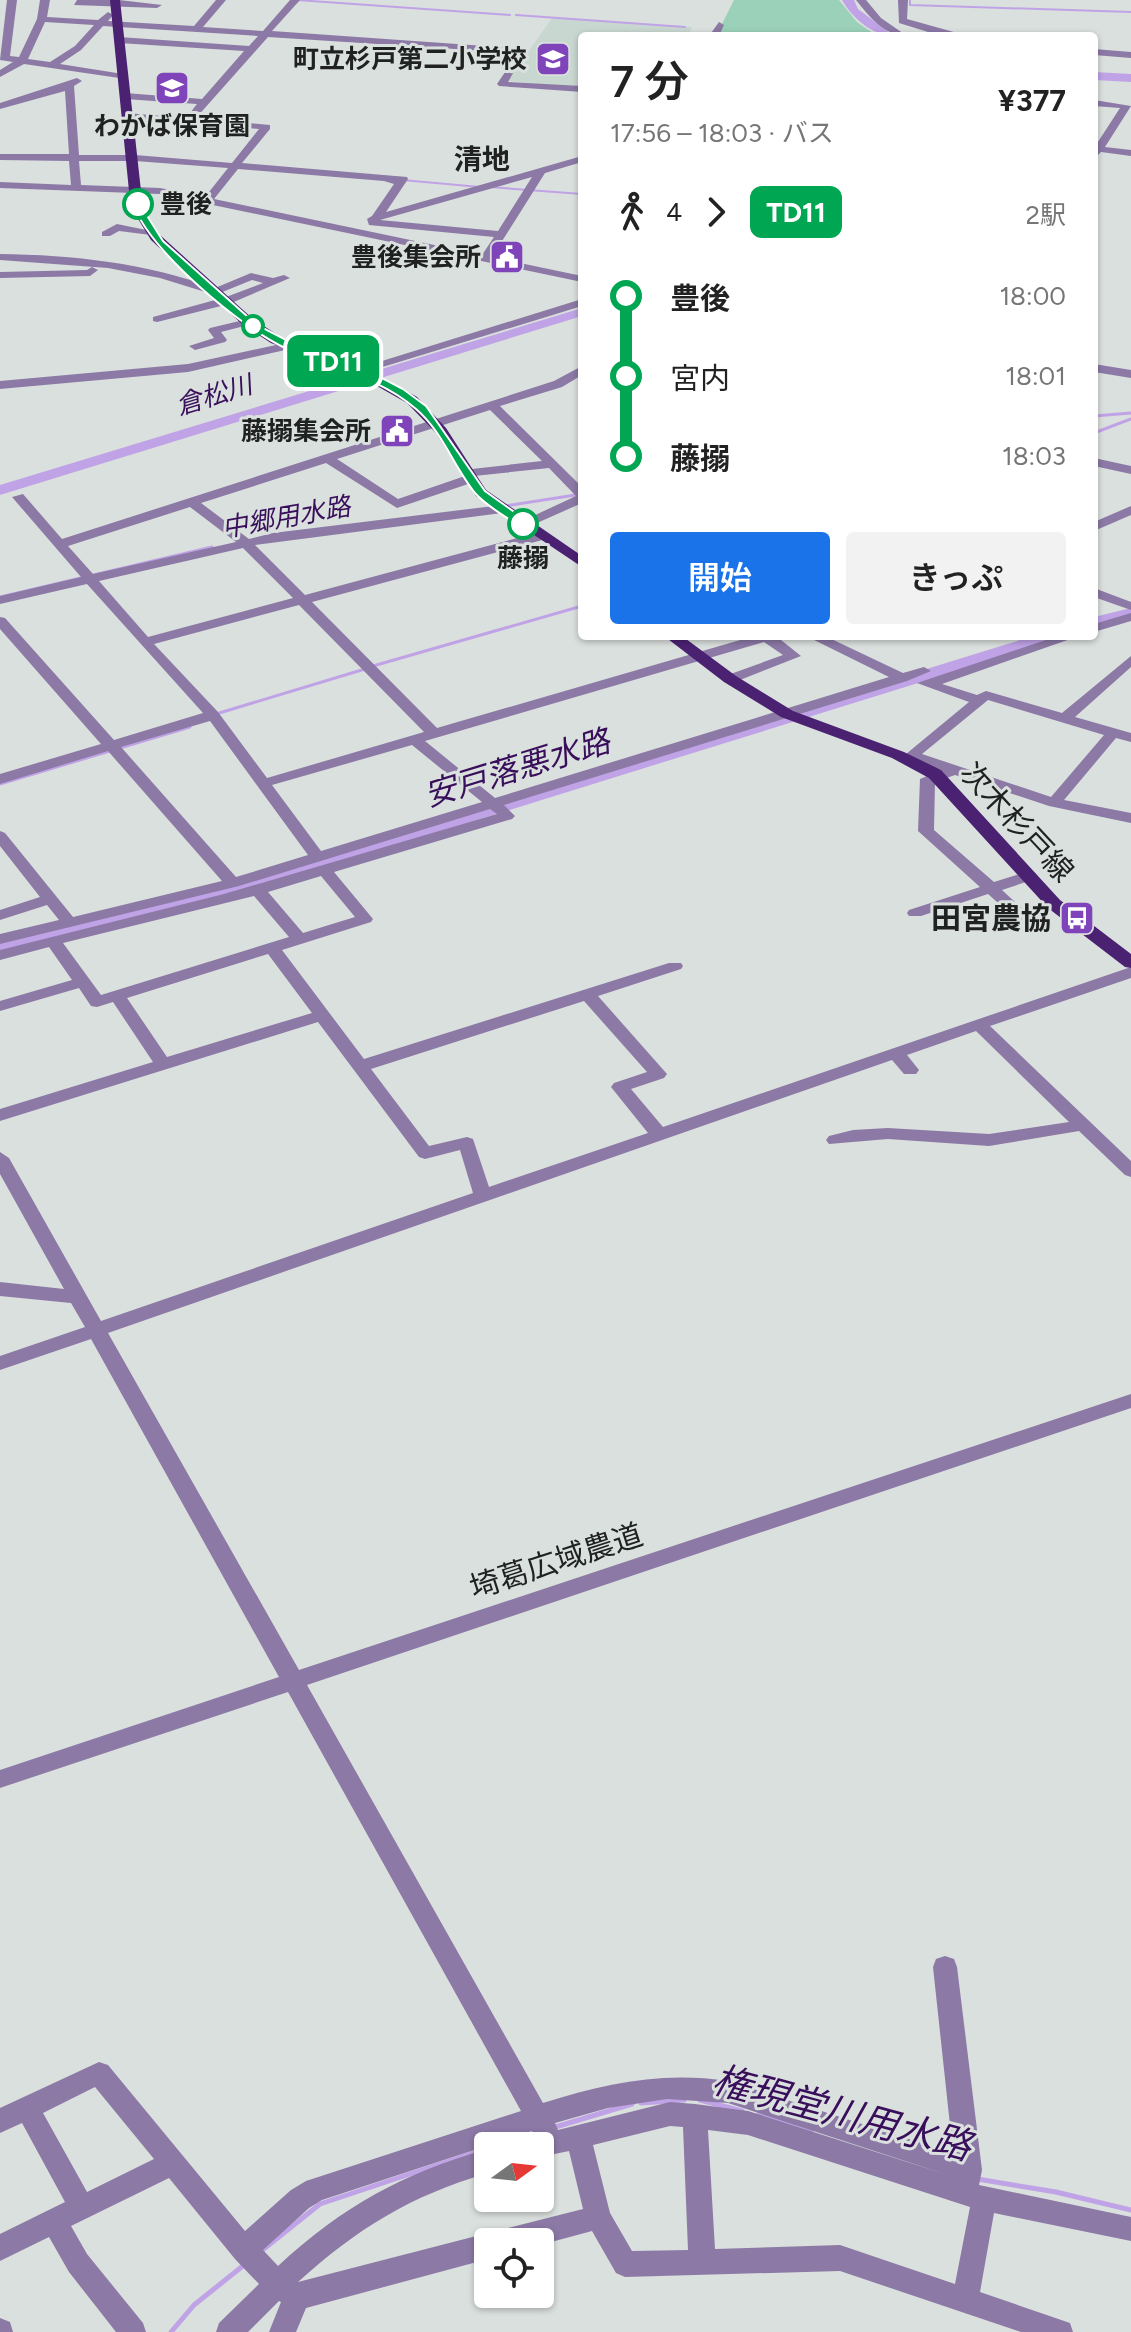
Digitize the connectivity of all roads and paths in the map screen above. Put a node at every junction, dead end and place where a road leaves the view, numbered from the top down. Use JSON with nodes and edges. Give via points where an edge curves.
{"nodes":[{"id":1,"x":45,"y":0,"type":"edge"},
{"id":2,"x":221,"y":0,"type":"edge"},
{"id":3,"x":289,"y":0,"type":"edge"},
{"id":4,"x":295,"y":0,"type":"edge"},
{"id":5,"x":861,"y":0,"type":"edge"},
{"id":6,"x":903,"y":0,"type":"edge"},
{"id":7,"x":6,"y":1,"type":"edge"},
{"id":8,"x":158,"y":2,"type":"edge"},
{"id":9,"x":77,"y":3,"type":"dead end"},
{"id":10,"x":115,"y":3,"type":"edge"},
{"id":11,"x":3,"y":20,"type":"edge"},
{"id":12,"x":41,"y":21,"type":"junction"},
{"id":13,"x":102,"y":21,"type":"junction"},
{"id":14,"x":117,"y":21,"type":"junction"},
{"id":15,"x":147,"y":23,"type":"junction"},
{"id":16,"x":719,"y":25,"type":"dead end"},
{"id":17,"x":198,"y":27,"type":"junction"},
{"id":18,"x":93,"y":31,"type":"junction"},
{"id":19,"x":264,"y":32,"type":"junction"},
{"id":20,"x":716,"y":32,"type":"edge"},
{"id":21,"x":896,"y":32,"type":"edge"},
{"id":22,"x":947,"y":32,"type":"edge"},
{"id":23,"x":119,"y":40,"type":"junction"},
{"id":24,"x":4,"y":42,"type":"edge"},
{"id":25,"x":251,"y":49,"type":"junction"},
{"id":26,"x":1098,"y":52,"type":"edge"},
{"id":27,"x":1131,"y":55,"type":"edge"},
{"id":28,"x":2,"y":58,"type":"edge"},
{"id":29,"x":57,"y":59,"type":"junction"},
{"id":30,"x":22,"y":61,"type":"junction"},
{"id":31,"x":92,"y":73,"type":"junction"},
{"id":32,"x":0,"y":74,"type":"edge"},
{"id":33,"x":123,"y":77,"type":"junction"},
{"id":34,"x":69,"y":85,"type":"junction"},
{"id":35,"x":578,"y":89,"type":"edge"},
{"id":36,"x":126,"y":99,"type":"junction"},
{"id":37,"x":0,"y":103,"type":"edge"},
{"id":38,"x":1098,"y":103,"type":"edge"},
{"id":39,"x":202,"y":105,"type":"junction"},
{"id":40,"x":1128,"y":109,"type":"edge"},
{"id":41,"x":1098,"y":112,"type":"edge"},
{"id":42,"x":127,"y":116,"type":"junction"},
{"id":43,"x":190,"y":121,"type":"junction"},
{"id":44,"x":172,"y":135,"type":"dead end"},
{"id":45,"x":187,"y":137,"type":"dead end"},
{"id":46,"x":1098,"y":149,"type":"edge"},
{"id":47,"x":1098,"y":152,"type":"edge"},
{"id":48,"x":1131,"y":153,"type":"edge"},
{"id":49,"x":0,"y":157,"type":"edge"},
{"id":50,"x":74,"y":158,"type":"junction"},
{"id":51,"x":130,"y":159,"type":"junction"},
{"id":52,"x":578,"y":160,"type":"edge"},
{"id":53,"x":235,"y":167,"type":"junction"},
{"id":54,"x":538,"y":175,"type":"junction"},
{"id":55,"x":403,"y":179,"type":"dead end"},
{"id":56,"x":0,"y":185,"type":"edge"},
{"id":57,"x":76,"y":186,"type":"junction"},
{"id":58,"x":135,"y":191,"type":"junction"},
{"id":59,"x":207,"y":201,"type":"junction"},
{"id":60,"x":376,"y":218,"type":"junction"},
{"id":61,"x":362,"y":222,"type":"junction"},
{"id":62,"x":342,"y":228,"type":"junction"},
{"id":63,"x":151,"y":232,"type":"junction"},
{"id":64,"x":106,"y":234,"type":"dead end"},
{"id":65,"x":500,"y":234,"type":"junction"},
{"id":66,"x":0,"y":257,"type":"edge"},
{"id":67,"x":485,"y":259,"type":"junction"},
{"id":68,"x":98,"y":264,"type":"junction"},
{"id":69,"x":0,"y":275,"type":"edge"},
{"id":70,"x":578,"y":278,"type":"edge"},
{"id":71,"x":279,"y":280,"type":"dead end"},
{"id":72,"x":219,"y":296,"type":"junction"},
{"id":73,"x":578,"y":303,"type":"edge"},
{"id":74,"x":157,"y":319,"type":"dead end"},
{"id":75,"x":248,"y":322,"type":"junction"},
{"id":76,"x":195,"y":346,"type":"dead end"},
{"id":77,"x":290,"y":346,"type":"junction"},
{"id":78,"x":1098,"y":369,"type":"edge"},
{"id":79,"x":359,"y":370,"type":"junction"},
{"id":80,"x":578,"y":372,"type":"edge"},
{"id":81,"x":1131,"y":374,"type":"edge"},
{"id":82,"x":0,"y":385,"type":"edge"},
{"id":83,"x":491,"y":404,"type":"junction"},
{"id":84,"x":435,"y":423,"type":"junction"},
{"id":85,"x":327,"y":458,"type":"junction"},
{"id":86,"x":1098,"y":463,"type":"edge"},
{"id":87,"x":553,"y":464,"type":"junction"},
{"id":88,"x":1115,"y":467,"type":"junction"},
{"id":89,"x":1131,"y":470,"type":"edge"},
{"id":90,"x":469,"y":476,"type":"junction"},
{"id":91,"x":1098,"y":476,"type":"edge"},
{"id":92,"x":578,"y":492,"type":"edge"},
{"id":93,"x":18,"y":497,"type":"dead end"},
{"id":94,"x":578,"y":498,"type":"edge"},
{"id":95,"x":192,"y":502,"type":"junction"},
{"id":96,"x":502,"y":509,"type":"junction"},
{"id":97,"x":1131,"y":510,"type":"edge"},
{"id":98,"x":523,"y":524,"type":"junction"},
{"id":99,"x":1098,"y":525,"type":"edge"},
{"id":100,"x":541,"y":536,"type":"junction"},
{"id":101,"x":246,"y":543,"type":"junction"},
{"id":102,"x":60,"y":544,"type":"junction"},
{"id":103,"x":578,"y":560,"type":"edge"},
{"id":104,"x":89,"y":578,"type":"junction"},
{"id":105,"x":1098,"y":594,"type":"edge"},
{"id":106,"x":304,"y":599,"type":"junction"},
{"id":107,"x":0,"y":600,"type":"edge"},
{"id":108,"x":1130,"y":606,"type":"edge"},
{"id":109,"x":1131,"y":617,"type":"edge"},
{"id":110,"x":0,"y":621,"type":"edge"},
{"id":111,"x":1098,"y":627,"type":"edge"},
{"id":112,"x":677,"y":640,"type":"edge"},
{"id":113,"x":754,"y":640,"type":"edge"},
{"id":114,"x":772,"y":640,"type":"edge"},
{"id":115,"x":823,"y":640,"type":"edge"},
{"id":116,"x":1058,"y":640,"type":"edge"},
{"id":117,"x":145,"y":642,"type":"junction"},
{"id":118,"x":698,"y":657,"type":"junction"},
{"id":119,"x":1131,"y":660,"type":"edge"},
{"id":120,"x":730,"y":679,"type":"junction"},
{"id":121,"x":921,"y":680,"type":"junction"},
{"id":122,"x":889,"y":695,"type":"dead end"},
{"id":123,"x":918,"y":700,"type":"dead end"},
{"id":124,"x":978,"y":700,"type":"junction"},
{"id":125,"x":787,"y":714,"type":"junction"},
{"id":126,"x":213,"y":715,"type":"junction"},
{"id":127,"x":1065,"y":718,"type":"junction"},
{"id":128,"x":805,"y":722,"type":"junction"},
{"id":129,"x":434,"y":733,"type":"junction"},
{"id":130,"x":1113,"y":733,"type":"junction"},
{"id":131,"x":1131,"y":738,"type":"edge"},
{"id":132,"x":414,"y":739,"type":"junction"},
{"id":133,"x":111,"y":746,"type":"junction"},
{"id":134,"x":909,"y":757,"type":"junction"},
{"id":135,"x":960,"y":772,"type":"junction"},
{"id":136,"x":935,"y":774,"type":"junction"},
{"id":137,"x":0,"y":779,"type":"edge"},
{"id":138,"x":264,"y":783,"type":"junction"},
{"id":139,"x":1054,"y":803,"type":"junction"},
{"id":140,"x":500,"y":810,"type":"junction"},
{"id":141,"x":1131,"y":818,"type":"edge"},
{"id":142,"x":0,"y":836,"type":"edge"},
{"id":143,"x":322,"y":864,"type":"junction"},
{"id":144,"x":1029,"y":876,"type":"junction"},
{"id":145,"x":233,"y":883,"type":"junction"},
{"id":146,"x":990,"y":888,"type":"junction"},
{"id":147,"x":258,"y":890,"type":"junction"},
{"id":148,"x":49,"y":899,"type":"junction"},
{"id":149,"x":915,"y":913,"type":"dead end"},
{"id":150,"x":0,"y":915,"type":"edge"},
{"id":151,"x":69,"y":922,"type":"junction"},
{"id":152,"x":1029,"y":922,"type":"dead end"},
{"id":153,"x":0,"y":939,"type":"edge"},
{"id":154,"x":299,"y":939,"type":"junction"},
{"id":155,"x":53,"y":941,"type":"junction"},
{"id":156,"x":272,"y":948,"type":"junction"},
{"id":157,"x":0,"y":955,"type":"edge"},
{"id":158,"x":1131,"y":963,"type":"edge"},
{"id":159,"x":675,"y":966,"type":"dead end"},
{"id":160,"x":1131,"y":972,"type":"edge"},
{"id":161,"x":82,"y":982,"type":"junction"},
{"id":162,"x":587,"y":994,"type":"junction"},
{"id":163,"x":117,"y":996,"type":"junction"},
{"id":164,"x":0,"y":1006,"type":"edge"},
{"id":165,"x":322,"y":1015,"type":"junction"},
{"id":166,"x":978,"y":1024,"type":"junction"},
{"id":167,"x":895,"y":1053,"type":"junction"},
{"id":168,"x":163,"y":1064,"type":"junction"},
{"id":169,"x":361,"y":1066,"type":"junction"},
{"id":170,"x":910,"y":1070,"type":"dead end"},
{"id":171,"x":0,"y":1115,"type":"edge"},
{"id":172,"x":1082,"y":1125,"type":"junction"},
{"id":173,"x":660,"y":1135,"type":"junction"},
{"id":174,"x":835,"y":1140,"type":"dead end"},
{"id":175,"x":0,"y":1158,"type":"edge"},
{"id":176,"x":1131,"y":1171,"type":"edge"},
{"id":177,"x":483,"y":1196,"type":"junction"},
{"id":178,"x":0,"y":1289,"type":"edge"},
{"id":179,"x":79,"y":1297,"type":"junction"},
{"id":180,"x":97,"y":1329,"type":"junction"},
{"id":181,"x":0,"y":1363,"type":"edge"},
{"id":182,"x":1131,"y":1401,"type":"edge"},
{"id":183,"x":294,"y":1680,"type":"junction"},
{"id":184,"x":0,"y":1779,"type":"edge"},
{"id":185,"x":945,"y":1967,"type":"dead end"},
{"id":186,"x":668,"y":2086,"type":"junction"},
{"id":187,"x":27,"y":2108,"type":"junction"},
{"id":188,"x":682,"y":2115,"type":"junction"},
{"id":189,"x":538,"y":2118,"type":"junction"},
{"id":190,"x":0,"y":2121,"type":"edge"},
{"id":191,"x":542,"y":2132,"type":"edge"},
{"id":192,"x":578,"y":2136,"type":"junction"},
{"id":193,"x":554,"y":2142,"type":"edge"},
{"id":194,"x":173,"y":2163,"type":"junction"},
{"id":195,"x":474,"y":2165,"type":"edge"},
{"id":196,"x":974,"y":2188,"type":"junction"},
{"id":197,"x":82,"y":2207,"type":"junction"},
{"id":198,"x":598,"y":2217,"type":"junction"},
{"id":199,"x":54,"y":2221,"type":"junction"},
{"id":200,"x":554,"y":2229,"type":"edge"},
{"id":201,"x":1131,"y":2229,"type":"edge"},
{"id":202,"x":0,"y":2248,"type":"edge"},
{"id":203,"x":474,"y":2249,"type":"edge"},
{"id":204,"x":244,"y":2250,"type":"junction"},
{"id":205,"x":702,"y":2262,"type":"junction"},
{"id":206,"x":287,"y":2290,"type":"junction"},
{"id":207,"x":965,"y":2300,"type":"junction"},
{"id":208,"x":133,"y":2332,"type":"edge"},
{"id":209,"x":229,"y":2332,"type":"edge"},
{"id":210,"x":282,"y":2332,"type":"edge"},
{"id":211,"x":1060,"y":2332,"type":"edge"}],
"edges":[{"from":1,"to":12,"type":"street"},
{"from":2,"to":17,"type":"street"},
{"from":3,"to":19,"type":"street"},
{"from":4,"to":19,"type":"street"},
{"from":5,"to":21,"type":"street"},
{"from":6,"to":22,"type":"street","via":[[902,21]]},
{"from":7,"to":11,"type":"street"},
{"from":8,"to":10,"type":"street"},
{"from":8,"to":15,"type":"street"},
{"from":9,"to":10,"type":"street"},
{"from":10,"to":13,"type":"street"},
{"from":10,"to":14,"type":"main road"},
{"from":11,"to":12,"type":"street"},
{"from":11,"to":24,"type":"street"},
{"from":12,"to":13,"type":"street"},
{"from":12,"to":18,"type":"street"},
{"from":12,"to":30,"type":"street","via":[[36,46]]},
{"from":13,"to":14,"type":"street"},
{"from":13,"to":18,"type":"street"},
{"from":14,"to":15,"type":"street"},
{"from":14,"to":23,"type":"main road"},
{"from":15,"to":17,"type":"street"},
{"from":16,"to":20,"type":"street"},
{"from":17,"to":19,"type":"street"},
{"from":18,"to":29,"type":"street"},
{"from":19,"to":25,"type":"street"},
{"from":19,"to":35,"type":"street","via":[[524,51],[502,84]]},
{"from":23,"to":25,"type":"street","via":[[199,50]]},
{"from":23,"to":33,"type":"main road"},
{"from":24,"to":28,"type":"street"},
{"from":25,"to":39,"type":"street"},
{"from":26,"to":27,"type":"street"},
{"from":28,"to":30,"type":"street"},
{"from":29,"to":30,"type":"street"},
{"from":29,"to":31,"type":"street"},
{"from":30,"to":32,"type":"street"},
{"from":31,"to":33,"type":"street"},
{"from":31,"to":34,"type":"street"},
{"from":33,"to":36,"type":"main road"},
{"from":34,"to":37,"type":"street"},
{"from":34,"to":50,"type":"street"},
{"from":36,"to":39,"type":"street"},
{"from":36,"to":42,"type":"main road"},
{"from":38,"to":40,"type":"street"},
{"from":39,"to":43,"type":"street"},
{"from":40,"to":41,"type":"street"},
{"from":40,"to":46,"type":"street"},
{"from":42,"to":43,"type":"street"},
{"from":42,"to":51,"type":"main road"},
{"from":43,"to":44,"type":"street"},
{"from":43,"to":45,"type":"street"},
{"from":43,"to":53,"type":"street","via":[[266,127]]},
{"from":47,"to":48,"type":"street"},
{"from":49,"to":50,"type":"street"},
{"from":50,"to":51,"type":"street"},
{"from":50,"to":57,"type":"street"},
{"from":51,"to":53,"type":"street"},
{"from":51,"to":58,"type":"main road"},
{"from":52,"to":54,"type":"street"},
{"from":53,"to":55,"type":"street"},
{"from":53,"to":59,"type":"street"},
{"from":53,"to":60,"type":"street","via":[[400,181]]},
{"from":54,"to":60,"type":"street"},
{"from":54,"to":65,"type":"street"},
{"from":56,"to":57,"type":"street"},
{"from":57,"to":58,"type":"street"},
{"from":58,"to":59,"type":"street"},
{"from":58,"to":63,"type":"main road"},
{"from":59,"to":62,"type":"street"},
{"from":60,"to":61,"type":"street"},
{"from":61,"to":62,"type":"street"},
{"from":61,"to":65,"type":"street"},
{"from":62,"to":67,"type":"street"},
{"from":63,"to":64,"type":"street","via":[[117,227]]},
{"from":63,"to":72,"type":"main road"},
{"from":65,"to":67,"type":"street"},
{"from":66,"to":68,"type":"street"},
{"from":67,"to":70,"type":"street"},
{"from":68,"to":69,"type":"street","via":[[90,273]]},
{"from":68,"to":72,"type":"street","via":[[176,276]]},
{"from":71,"to":72,"type":"street"},
{"from":72,"to":74,"type":"street"},
{"from":72,"to":75,"type":"main road"},
{"from":73,"to":79,"type":"street"},
{"from":75,"to":76,"type":"street","via":[[214,330],[221,340]]},
{"from":75,"to":77,"type":"main road"},
{"from":77,"to":79,"type":"main road"},
{"from":77,"to":82,"type":"street","via":[[199,366]]},
{"from":78,"to":81,"type":"street"},
{"from":79,"to":84,"type":"main road","via":[[412,400]]},
{"from":80,"to":83,"type":"street","via":[[558,384]]},
{"from":83,"to":84,"type":"street"},
{"from":83,"to":87,"type":"street"},
{"from":84,"to":85,"type":"street"},
{"from":84,"to":90,"type":"main road"},
{"from":85,"to":90,"type":"street","via":[[397,504]]},
{"from":85,"to":95,"type":"street"},
{"from":86,"to":88,"type":"street"},
{"from":87,"to":90,"type":"street"},
{"from":87,"to":92,"type":"street"},
{"from":88,"to":89,"type":"street"},
{"from":88,"to":91,"type":"street"},
{"from":90,"to":96,"type":"main road"},
{"from":93,"to":102,"type":"street"},
{"from":94,"to":98,"type":"street"},
{"from":95,"to":101,"type":"street"},
{"from":95,"to":102,"type":"street"},
{"from":96,"to":98,"type":"main road"},
{"from":96,"to":101,"type":"street","via":[[305,531]]},
{"from":97,"to":99,"type":"street"},
{"from":98,"to":100,"type":"main road"},
{"from":100,"to":103,"type":"main road"},
{"from":100,"to":106,"type":"street"},
{"from":101,"to":104,"type":"street"},
{"from":101,"to":106,"type":"street"},
{"from":102,"to":104,"type":"street"},
{"from":104,"to":107,"type":"street"},
{"from":104,"to":117,"type":"street"},
{"from":105,"to":108,"type":"street"},
{"from":106,"to":117,"type":"street"},
{"from":106,"to":129,"type":"street"},
{"from":109,"to":111,"type":"street"},
{"from":110,"to":133,"type":"street"},
{"from":112,"to":118,"type":"main road"},
{"from":113,"to":118,"type":"street"},
{"from":114,"to":120,"type":"street","via":[[794,656]]},
{"from":115,"to":121,"type":"street"},
{"from":116,"to":121,"type":"street"},
{"from":117,"to":126,"type":"street"},
{"from":118,"to":120,"type":"main road"},
{"from":118,"to":129,"type":"street"},
{"from":119,"to":127,"type":"street"},
{"from":120,"to":125,"type":"main road"},
{"from":121,"to":123,"type":"street"},
{"from":121,"to":124,"type":"street"},
{"from":121,"to":125,"type":"street"},
{"from":122,"to":128,"type":"street"},
{"from":124,"to":127,"type":"street","via":[[986,695]]},
{"from":124,"to":134,"type":"street"},
{"from":125,"to":128,"type":"main road","name":"次木杉戸線"},
{"from":125,"to":140,"type":"street"},
{"from":126,"to":133,"type":"street"},
{"from":126,"to":138,"type":"street"},
{"from":127,"to":130,"type":"street"},
{"from":128,"to":134,"type":"main road","name":"次木杉戸線"},
{"from":129,"to":132,"type":"street"},
{"from":130,"to":131,"type":"street"},
{"from":130,"to":139,"type":"street"},
{"from":132,"to":138,"type":"street"},
{"from":132,"to":140,"type":"street"},
{"from":133,"to":137,"type":"street"},
{"from":133,"to":145,"type":"street"},
{"from":134,"to":135,"type":"street"},
{"from":134,"to":136,"type":"main road","name":"次木杉戸線"},
{"from":135,"to":136,"type":"street"},
{"from":135,"to":139,"type":"street"},
{"from":136,"to":144,"type":"main road","name":"次木杉戸線"},
{"from":136,"to":146,"type":"street","via":[[928,779],[926,831]]},
{"from":138,"to":143,"type":"street"},
{"from":139,"to":141,"type":"street"},
{"from":140,"to":143,"type":"street"},
{"from":142,"to":148,"type":"street"},
{"from":143,"to":145,"type":"street"},
{"from":143,"to":147,"type":"street"},
{"from":143,"to":154,"type":"street","via":[[365,919]]},
{"from":144,"to":146,"type":"street"},
{"from":144,"to":158,"type":"main road","name":"次木杉戸線","via":[[1077,924]]},
{"from":145,"to":151,"type":"street"},
{"from":146,"to":149,"type":"street"},
{"from":146,"to":152,"type":"street"},
{"from":147,"to":154,"type":"street"},
{"from":147,"to":155,"type":"street"},
{"from":148,"to":150,"type":"street"},
{"from":148,"to":151,"type":"street"},
{"from":151,"to":153,"type":"street"},
{"from":154,"to":156,"type":"street"},
{"from":155,"to":157,"type":"street"},
{"from":155,"to":161,"type":"street"},
{"from":156,"to":163,"type":"street"},
{"from":156,"to":165,"type":"street"},
{"from":159,"to":162,"type":"street"},
{"from":160,"to":166,"type":"street"},
{"from":161,"to":163,"type":"street","via":[[97,1002]]},
{"from":161,"to":164,"type":"street"},
{"from":162,"to":169,"type":"street"},
{"from":162,"to":173,"type":"street","via":[[658,1074],[620,1087]]},
{"from":163,"to":168,"type":"street"},
{"from":165,"to":168,"type":"street"},
{"from":165,"to":169,"type":"street"},
{"from":166,"to":167,"type":"street"},
{"from":166,"to":172,"type":"street"},
{"from":167,"to":170,"type":"street"},
{"from":167,"to":173,"type":"street"},
{"from":168,"to":171,"type":"street"},
{"from":169,"to":177,"type":"street","via":[[425,1153],[467,1143]]},
{"from":172,"to":174,"type":"street","via":[[981,1140],[858,1133]]},
{"from":172,"to":176,"type":"street"},
{"from":173,"to":177,"type":"street"},
{"from":175,"to":179,"type":"street"},
{"from":177,"to":180,"type":"street"},
{"from":178,"to":179,"type":"street"},
{"from":179,"to":180,"type":"street"},
{"from":180,"to":181,"type":"street"},
{"from":180,"to":183,"type":"street"},
{"from":182,"to":183,"type":"street","name":"埼葛広域農道"},
{"from":183,"to":184,"type":"street","name":"埼葛広域農道"},
{"from":183,"to":189,"type":"street"},
{"from":185,"to":196,"type":"street"},
{"from":186,"to":188,"type":"street"},
{"from":186,"to":189,"type":"street","via":[[600,2097]]},
{"from":186,"to":196,"type":"street","via":[[728,2092]]},
{"from":187,"to":190,"type":"street"},
{"from":187,"to":194,"type":"street","via":[[99,2073]]},
{"from":187,"to":197,"type":"street"},
{"from":188,"to":192,"type":"street"},
{"from":188,"to":196,"type":"street","via":[[748,2123]]},
{"from":188,"to":205,"type":"street"},
{"from":189,"to":191,"type":"street"},
{"from":189,"to":204,"type":"street","via":[[315,2190]]},
{"from":192,"to":193,"type":"street"},
{"from":192,"to":198,"type":"street"},
{"from":194,"to":197,"type":"street"},
{"from":194,"to":204,"type":"street"},
{"from":195,"to":206,"type":"street","via":[[404,2190],[353,2220]]},
{"from":196,"to":201,"type":"street"},
{"from":196,"to":207,"type":"street"},
{"from":197,"to":199,"type":"street"},
{"from":198,"to":200,"type":"street"},
{"from":198,"to":205,"type":"street","via":[[625,2264]]},
{"from":199,"to":202,"type":"street"},
{"from":199,"to":208,"type":"street","via":[[78,2263]]},
{"from":203,"to":206,"type":"street"},
{"from":204,"to":206,"type":"street"},
{"from":205,"to":207,"type":"street","via":[[840,2258]]},
{"from":206,"to":209,"type":"street"},
{"from":206,"to":210,"type":"street"},
{"from":207,"to":211,"type":"street"}]}
